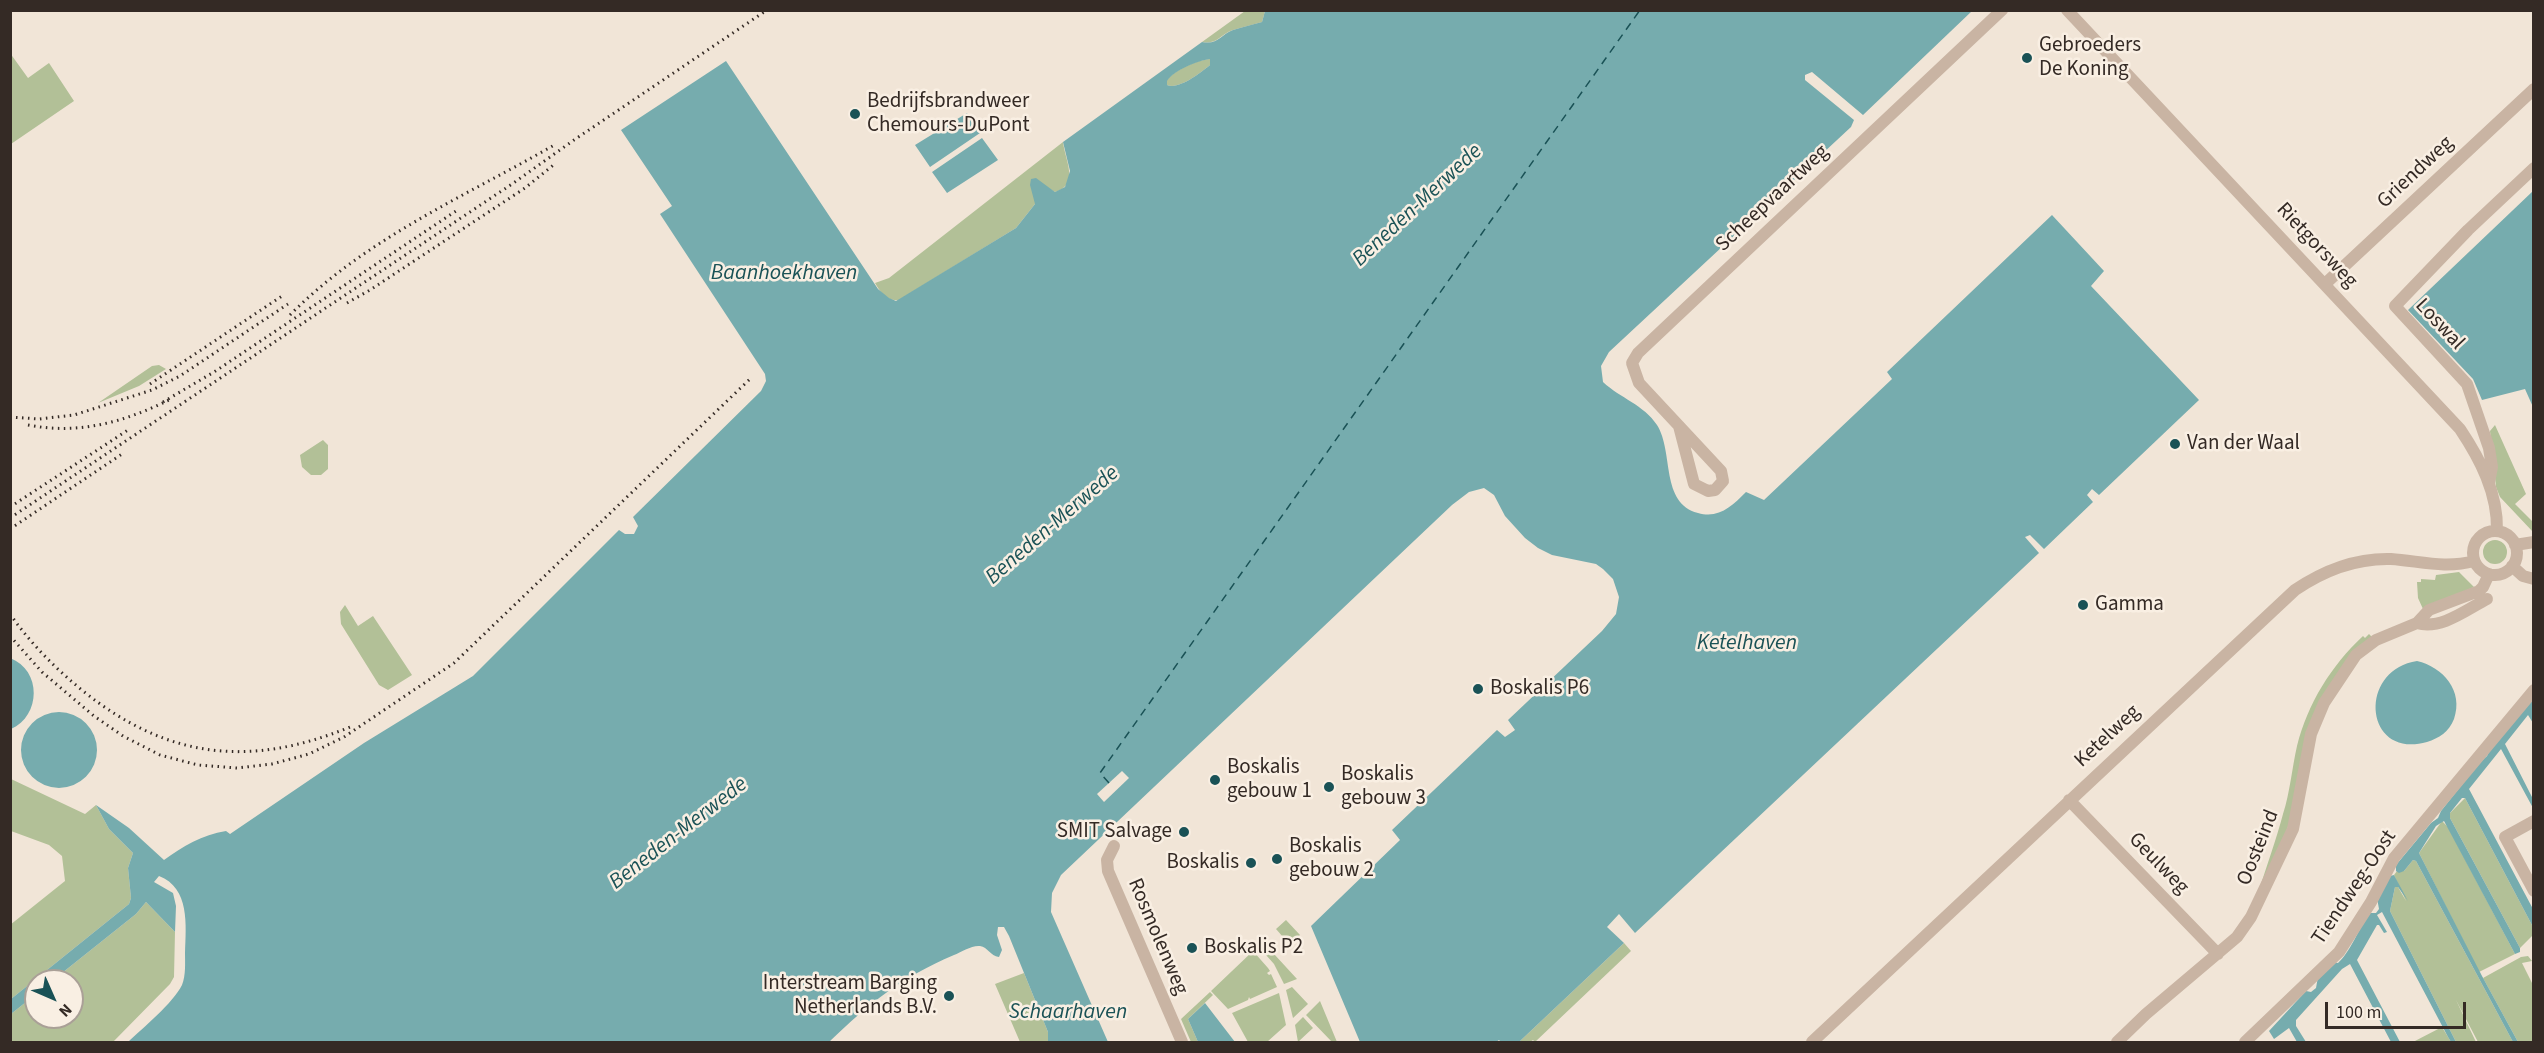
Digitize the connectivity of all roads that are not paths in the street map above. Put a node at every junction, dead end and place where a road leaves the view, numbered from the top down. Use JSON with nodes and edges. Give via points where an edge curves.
{"nodes":[{"id":1,"x":2002,"y":10,"type":"edge"},
{"id":2,"x":2067,"y":10,"type":"edge"},
{"id":3,"x":2534,"y":89,"type":"edge"},
{"id":4,"x":2534,"y":168,"type":"edge"},
{"id":5,"x":2325,"y":284,"type":"junction"},
{"id":6,"x":1678,"y":426,"type":"junction"},
{"id":7,"x":2489,"y":484,"type":"junction"},
{"id":8,"x":2497,"y":531,"type":"junction"},
{"id":9,"x":2534,"y":542,"type":"edge"},
{"id":10,"x":2516,"y":545,"type":"junction"},
{"id":11,"x":2474,"y":561,"type":"junction"},
{"id":12,"x":2512,"y":567,"type":"junction"},
{"id":13,"x":2489,"y":574,"type":"junction"},
{"id":14,"x":2534,"y":579,"type":"edge"},
{"id":15,"x":2487,"y":599,"type":"dead end"},
{"id":16,"x":2416,"y":623,"type":"junction"},
{"id":17,"x":2534,"y":690,"type":"edge"},
{"id":18,"x":2069,"y":800,"type":"junction"},
{"id":19,"x":2534,"y":821,"type":"edge"},
{"id":20,"x":1114,"y":846,"type":"dead end"},
{"id":21,"x":2534,"y":891,"type":"edge"},
{"id":22,"x":2218,"y":954,"type":"junction"},
{"id":23,"x":1182,"y":1042,"type":"edge"},
{"id":24,"x":1812,"y":1042,"type":"edge"},
{"id":25,"x":2117,"y":1042,"type":"edge"},
{"id":26,"x":2245,"y":1042,"type":"edge"}],
"edges":[{"from":1,"to":6,"type":"street","name":"Scheepvaartweg","via":[[1638,353],[1632,363],[1639,382]]},
{"from":2,"to":5,"type":"street","name":"Rietgorsweg"},
{"from":3,"to":5,"type":"street","name":"Griendweg"},
{"from":4,"to":7,"type":"street","name":"Loswal","via":[[2395,306],[2467,384],[2489,448]]},
{"from":5,"to":7,"type":"street","name":"Rietgorsweg","via":[[2460,429]]},
{"from":6,"to":6,"type":"street","name":"Scheepvaartweg","via":[[1694,484],[1715,490],[1723,481],[1721,471]]},
{"from":7,"to":8,"type":"street","name":"Rietgorsweg"},
{"from":8,"to":10,"type":"street","via":[[2508,535]]},
{"from":8,"to":11,"type":"street","via":[[2477,539]]},
{"from":9,"to":10,"type":"street"},
{"from":10,"to":12,"type":"street"},
{"from":11,"to":13,"type":"street"},
{"from":11,"to":18,"type":"street","name":"Ketelweg","via":[[2450,566],[2371,560],[2337,567],[2313,578],[2295,590]]},
{"from":12,"to":13,"type":"street","via":[[2501,574]]},
{"from":12,"to":14,"type":"street"},
{"from":13,"to":16,"type":"street","name":"Oosteind","via":[[2479,591],[2429,610]]},
{"from":15,"to":16,"type":"street","name":"Oosteind","via":[[2434,624]]},
{"from":16,"to":22,"type":"street","name":"Oosteind","via":[[2376,640],[2356,655],[2324,703],[2311,734],[2293,829],[2251,917]]},
{"from":17,"to":26,"type":"street","name":"Tiendweg-Oost","via":[[2394,858],[2339,952]]},
{"from":18,"to":22,"type":"street","name":"Geulweg"},
{"from":18,"to":24,"type":"street","name":"Ketelweg"},
{"from":19,"to":21,"type":"street","via":[[2505,837]]},
{"from":20,"to":23,"type":"street","name":"Rosmolenweg","via":[[1107,860],[1108,871]]},
{"from":22,"to":25,"type":"street","name":"Oosteind"}]}
